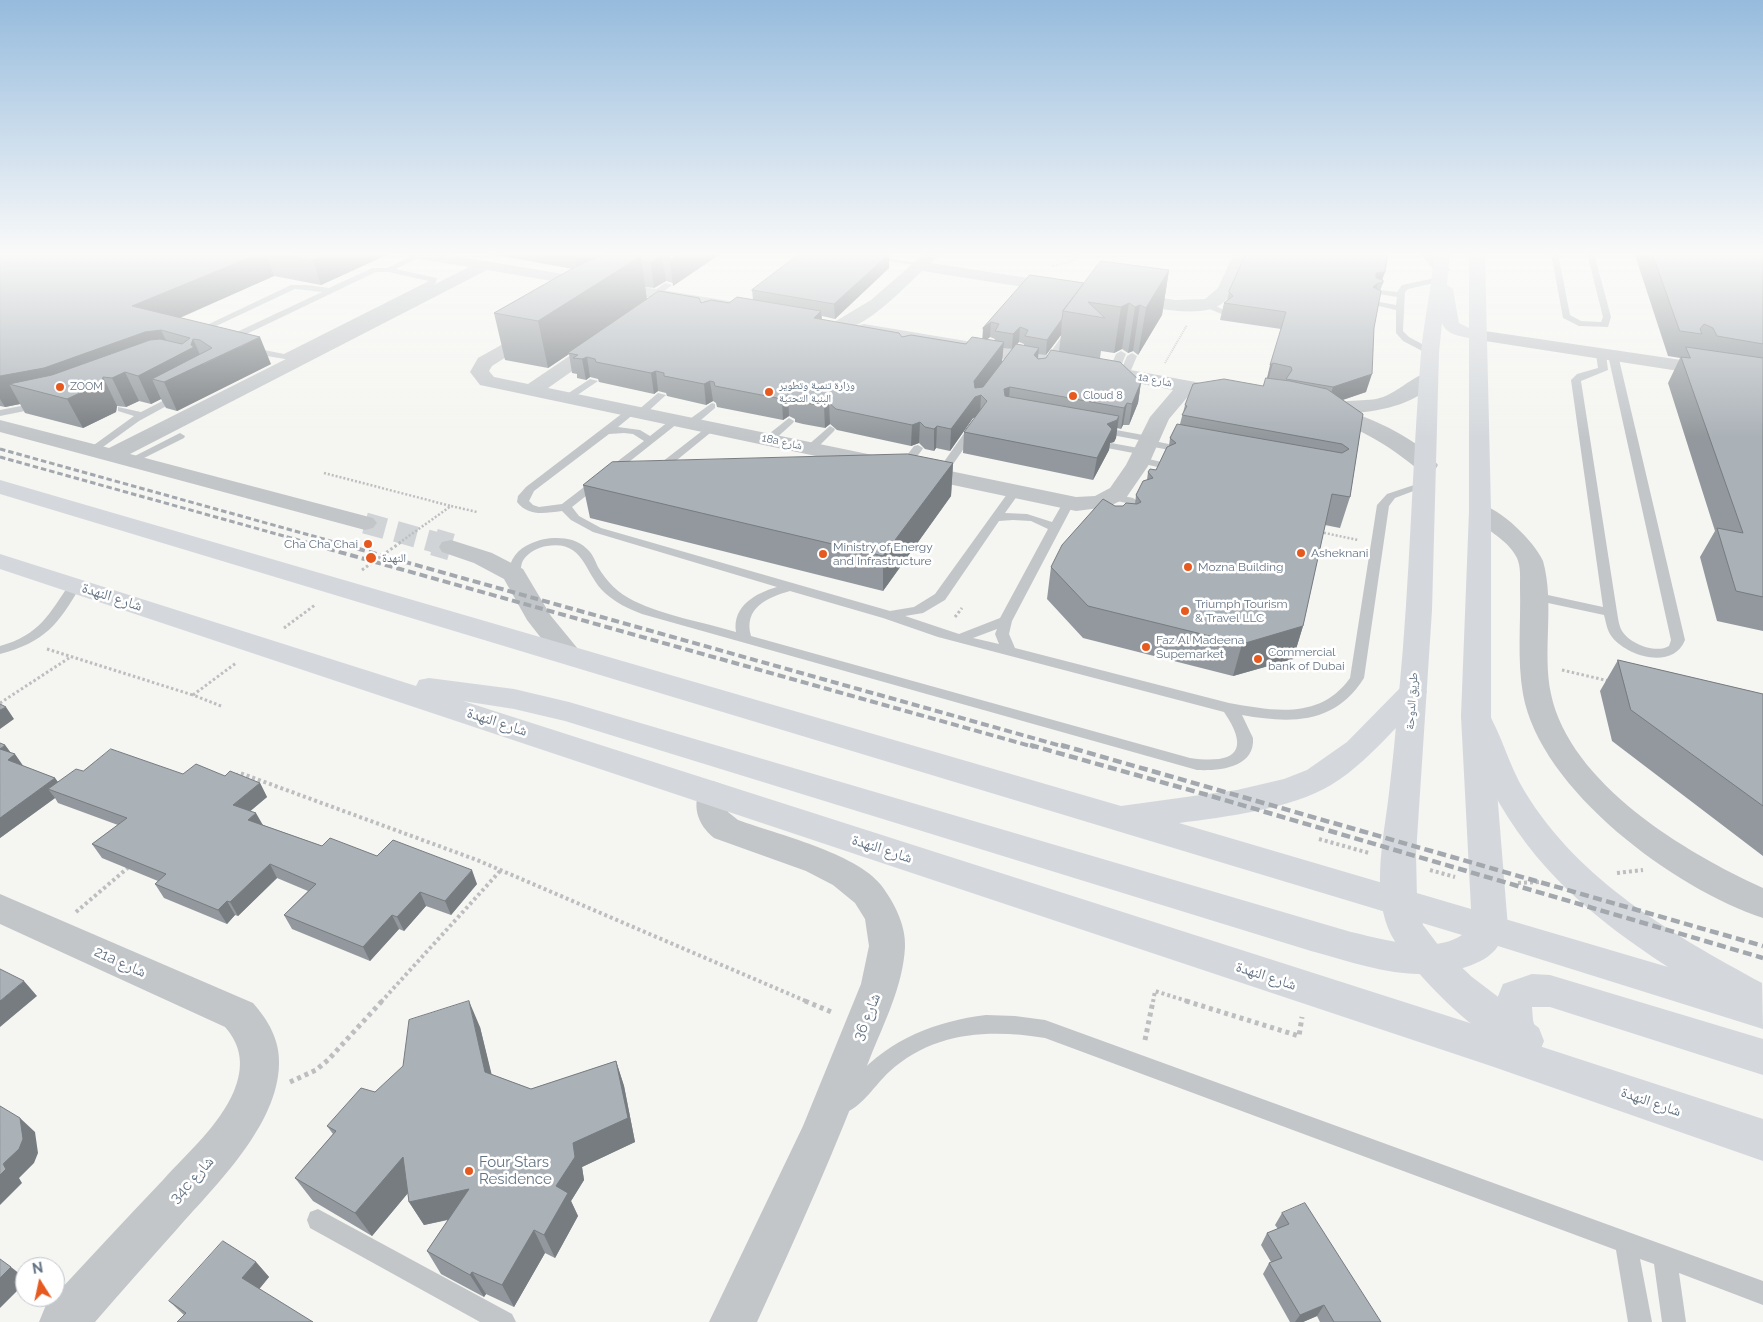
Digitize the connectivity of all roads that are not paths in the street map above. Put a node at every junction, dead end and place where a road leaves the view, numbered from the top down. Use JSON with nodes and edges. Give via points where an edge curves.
{"nodes":[{"id":1,"x":233,"y":315,"type":"edge"},
{"id":2,"x":281,"y":315,"type":"edge"},
{"id":3,"x":374,"y":315,"type":"edge"},
{"id":4,"x":376,"y":315,"type":"edge"},
{"id":5,"x":859,"y":315,"type":"edge"},
{"id":6,"x":871,"y":315,"type":"edge"},
{"id":7,"x":1399,"y":315,"type":"edge"},
{"id":8,"x":1433,"y":315,"type":"edge"},
{"id":9,"x":1449,"y":315,"type":"edge"},
{"id":10,"x":1478,"y":315,"type":"edge"},
{"id":11,"x":1566,"y":315,"type":"edge"},
{"id":12,"x":1606,"y":315,"type":"edge"},
{"id":13,"x":551,"y":321,"type":"edge"},
{"id":14,"x":823,"y":322,"type":"edge"},
{"id":15,"x":842,"y":325,"type":"junction"},
{"id":16,"x":1074,"y":326,"type":"edge"},
{"id":17,"x":620,"y":329,"type":"edge"},
{"id":18,"x":863,"y":329,"type":"junction"},
{"id":19,"x":1478,"y":336,"type":"junction"},
{"id":20,"x":206,"y":340,"type":"edge"},
{"id":21,"x":1430,"y":352,"type":"junction"},
{"id":22,"x":1121,"y":354,"type":"edge"},
{"id":23,"x":1132,"y":356,"type":"edge"},
{"id":24,"x":293,"y":359,"type":"junction"},
{"id":25,"x":1605,"y":360,"type":"junction"},
{"id":26,"x":1067,"y":365,"type":"edge"},
{"id":27,"x":1044,"y":368,"type":"junction"},
{"id":28,"x":1085,"y":368,"type":"edge"},
{"id":29,"x":1119,"y":374,"type":"junction"},
{"id":30,"x":1615,"y":374,"type":"junction"},
{"id":31,"x":1429,"y":378,"type":"junction"},
{"id":32,"x":1763,"y":378,"type":"edge"},
{"id":33,"x":1155,"y":380,"type":"junction"},
{"id":34,"x":593,"y":381,"type":"edge"},
{"id":35,"x":1186,"y":386,"type":"junction"},
{"id":36,"x":191,"y":389,"type":"edge"},
{"id":37,"x":531,"y":391,"type":"junction"},
{"id":38,"x":661,"y":395,"type":"edge"},
{"id":39,"x":1242,"y":396,"type":"edge"},
{"id":40,"x":567,"y":398,"type":"junction"},
{"id":41,"x":50,"y":403,"type":"edge"},
{"id":42,"x":712,"y":406,"type":"edge"},
{"id":43,"x":122,"y":409,"type":"edge"},
{"id":44,"x":636,"y":412,"type":"junction"},
{"id":45,"x":0,"y":413,"type":"edge"},
{"id":46,"x":142,"y":415,"type":"junction"},
{"id":47,"x":789,"y":421,"type":"edge"},
{"id":48,"x":978,"y":421,"type":"edge"},
{"id":49,"x":684,"y":422,"type":"junction"},
{"id":50,"x":0,"y":426,"type":"edge"},
{"id":51,"x":1085,"y":427,"type":"edge"},
{"id":52,"x":715,"y":428,"type":"junction"},
{"id":53,"x":830,"y":429,"type":"edge"},
{"id":54,"x":607,"y":431,"type":"junction"},
{"id":55,"x":180,"y":436,"type":"dead end"},
{"id":56,"x":769,"y":439,"type":"junction"},
{"id":57,"x":1177,"y":439,"type":"edge"},
{"id":58,"x":650,"y":442,"type":"junction"},
{"id":59,"x":1147,"y":445,"type":"junction"},
{"id":60,"x":1111,"y":446,"type":"edge"},
{"id":61,"x":811,"y":448,"type":"junction"},
{"id":62,"x":918,"y":448,"type":"edge"},
{"id":63,"x":1192,"y":452,"type":"edge"},
{"id":64,"x":112,"y":455,"type":"junction"},
{"id":65,"x":903,"y":467,"type":"junction"},
{"id":66,"x":1164,"y":469,"type":"edge"},
{"id":67,"x":1427,"y":474,"type":"junction"},
{"id":68,"x":940,"y":475,"type":"junction"},
{"id":69,"x":653,"y":480,"type":"edge"},
{"id":70,"x":0,"y":487,"type":"edge"},
{"id":71,"x":1014,"y":492,"type":"junction"},
{"id":72,"x":1096,"y":506,"type":"junction"},
{"id":73,"x":565,"y":507,"type":"junction"},
{"id":74,"x":1140,"y":507,"type":"edge"},
{"id":75,"x":1480,"y":511,"type":"junction"},
{"id":76,"x":998,"y":518,"type":"junction"},
{"id":77,"x":365,"y":523,"type":"tunnel mouth"},
{"id":78,"x":1054,"y":528,"type":"junction"},
{"id":79,"x":451,"y":547,"type":"tunnel mouth"},
{"id":80,"x":0,"y":561,"type":"edge"},
{"id":81,"x":514,"y":574,"type":"junction"},
{"id":82,"x":74,"y":585,"type":"junction"},
{"id":83,"x":790,"y":586,"type":"junction"},
{"id":84,"x":1534,"y":596,"type":"junction"},
{"id":85,"x":1610,"y":612,"type":"junction"},
{"id":86,"x":888,"y":615,"type":"junction"},
{"id":87,"x":1005,"y":621,"type":"junction"},
{"id":88,"x":960,"y":638,"type":"junction"},
{"id":89,"x":745,"y":640,"type":"junction"},
{"id":90,"x":0,"y":650,"type":"edge"},
{"id":91,"x":1009,"y":651,"type":"junction"},
{"id":92,"x":569,"y":655,"type":"junction"},
{"id":93,"x":373,"y":681,"type":"junction"},
{"id":94,"x":1413,"y":692,"type":"junction"},
{"id":95,"x":1229,"y":708,"type":"junction"},
{"id":96,"x":1476,"y":716,"type":"junction"},
{"id":97,"x":713,"y":793,"type":"junction"},
{"id":98,"x":1113,"y":818,"type":"junction"},
{"id":99,"x":1399,"y":901,"type":"junction"},
{"id":100,"x":1763,"y":904,"type":"edge"},
{"id":101,"x":0,"y":908,"type":"edge"},
{"id":102,"x":1490,"y":928,"type":"junction"},
{"id":103,"x":1428,"y":960,"type":"junction"},
{"id":104,"x":1763,"y":1003,"type":"edge"},
{"id":105,"x":1763,"y":1012,"type":"edge"},
{"id":106,"x":239,"y":1015,"type":"joint"},
{"id":107,"x":1518,"y":1035,"type":"junction"},
{"id":108,"x":1763,"y":1057,"type":"edge"},
{"id":109,"x":1570,"y":1075,"type":"junction"},
{"id":110,"x":820,"y":1138,"type":"junction"},
{"id":111,"x":1763,"y":1140,"type":"edge"},
{"id":112,"x":318,"y":1220,"type":"edge"},
{"id":113,"x":1626,"y":1244,"type":"junction"},
{"id":114,"x":1665,"y":1258,"type":"junction"},
{"id":115,"x":1763,"y":1293,"type":"edge"},
{"id":116,"x":63,"y":1322,"type":"edge"},
{"id":117,"x":504,"y":1322,"type":"edge"},
{"id":118,"x":733,"y":1322,"type":"edge"},
{"id":119,"x":1640,"y":1322,"type":"edge"},
{"id":120,"x":1674,"y":1322,"type":"edge"}],
"edges":[{"from":1,"to":20,"type":"lane","via":[[193,335]]},
{"from":2,"to":24,"type":"lane","via":[[220,344]]},
{"from":3,"to":24,"type":"lane"},
{"from":4,"to":24,"type":"street"},
{"from":5,"to":15,"type":"street"},
{"from":6,"to":18,"type":"street"},
{"from":7,"to":21,"type":"lane","via":[[1400,334]]},
{"from":8,"to":21,"type":"main road","name":"طريق الدوحة"},
{"from":9,"to":19,"type":"main road","via":[[1451,325]]},
{"from":10,"to":19,"type":"main road"},
{"from":11,"to":12,"type":"lane","via":[[1579,323],[1605,325]]},
{"from":13,"to":37,"type":"street","name":"18a شارع","via":[[485,362],[479,372],[487,381]]},
{"from":14,"to":15,"type":"street"},
{"from":15,"to":18,"type":"street"},
{"from":16,"to":27,"type":"lane"},
{"from":17,"to":37,"type":"street"},
{"from":18,"to":27,"type":"street","via":[[917,343],[988,346]]},
{"from":19,"to":25,"type":"street"},
{"from":19,"to":75,"type":"main road"},
{"from":21,"to":31,"type":"main road","name":"طريق الدوحة"},
{"from":22,"to":29,"type":"lane"},
{"from":23,"to":29,"type":"lane"},
{"from":24,"to":64,"type":"street"},
{"from":25,"to":30,"type":"lane"},
{"from":25,"to":30,"type":"lane"},
{"from":25,"to":32,"type":"street","via":[[1698,365]]},
{"from":25,"to":85,"type":"lane","via":[[1576,380]]},
{"from":26,"to":27,"type":"street"},
{"from":28,"to":29,"type":"street","name":"1a شارع"},
{"from":29,"to":33,"type":"street","name":"1a شارع"},
{"from":30,"to":85,"type":"lane","via":[[1678,647],[1665,654],[1626,642],[1618,635]]},
{"from":31,"to":67,"type":"main road","name":"طريق الدوحة"},
{"from":31,"to":67,"type":"street","via":[[1408,394],[1385,404],[1352,408],[1307,407],[1378,429]]},
{"from":33,"to":35,"type":"street","name":"1a شارع"},
{"from":33,"to":59,"type":"street"},
{"from":34,"to":40,"type":"lane"},
{"from":35,"to":39,"type":"street","name":"1a شارع"},
{"from":35,"to":59,"type":"street"},
{"from":36,"to":46,"type":"lane"},
{"from":37,"to":40,"type":"street","name":"18a شارع"},
{"from":38,"to":44,"type":"lane"},
{"from":40,"to":44,"type":"street","name":"18a شارع"},
{"from":41,"to":45,"type":"lane"},
{"from":42,"to":49,"type":"lane"},
{"from":43,"to":46,"type":"lane"},
{"from":44,"to":49,"type":"street","name":"18a شارع"},
{"from":44,"to":54,"type":"lane"},
{"from":46,"to":64,"type":"lane"},
{"from":47,"to":56,"type":"lane"},
{"from":48,"to":68,"type":"lane"},
{"from":49,"to":52,"type":"street","name":"18a شارع"},
{"from":49,"to":58,"type":"lane"},
{"from":50,"to":64,"type":"street"},
{"from":51,"to":59,"type":"lane"},
{"from":52,"to":56,"type":"street","name":"18a شارع"},
{"from":52,"to":69,"type":"lane"},
{"from":53,"to":61,"type":"lane"},
{"from":54,"to":58,"type":"lane","via":[[635,432]]},
{"from":54,"to":73,"type":"lane","via":[[524,496],[523,502],[529,508]]},
{"from":55,"to":64,"type":"lane"},
{"from":56,"to":61,"type":"street","name":"18a شارع"},
{"from":57,"to":59,"type":"lane"},
{"from":58,"to":73,"type":"lane"},
{"from":59,"to":60,"type":"lane"},
{"from":59,"to":63,"type":"lane"},
{"from":59,"to":66,"type":"lane"},
{"from":59,"to":72,"type":"street","via":[[1122,489]]},
{"from":61,"to":65,"type":"street","name":"18a شارع"},
{"from":62,"to":65,"type":"lane"},
{"from":64,"to":77,"type":"street"},
{"from":65,"to":68,"type":"street","name":"18a شارع"},
{"from":67,"to":94,"type":"main road","name":"طريق الدوحة"},
{"from":67,"to":95,"type":"lane","via":[[1384,501],[1356,678],[1342,699],[1330,707],[1294,715]]},
{"from":68,"to":71,"type":"street","name":"18a شارع"},
{"from":70,"to":92,"type":"main road"},
{"from":71,"to":72,"type":"street","name":"18a شارع"},
{"from":71,"to":76,"type":"lane"},
{"from":72,"to":74,"type":"lane","via":[[1128,500]]},
{"from":72,"to":78,"type":"lane"},
{"from":73,"to":83,"type":"lane","via":[[575,518],[597,530]]},
{"from":75,"to":84,"type":"street","via":[[1525,551],[1532,566]]},
{"from":75,"to":96,"type":"main road"},
{"from":76,"to":78,"type":"lane","via":[[1022,516],[1046,522]]},
{"from":76,"to":86,"type":"lane","via":[[936,600],[918,610]]},
{"from":78,"to":87,"type":"lane"},
{"from":79,"to":81,"type":"street"},
{"from":80,"to":82,"type":"main road","name":"شارع النهدة"},
{"from":81,"to":89,"type":"lane","via":[[515,559],[524,550],[538,544],[572,544],[581,549],[606,587],[623,601],[647,612]]},
{"from":81,"to":92,"type":"street","via":[[540,620]]},
{"from":82,"to":90,"type":"lane","via":[[57,616],[45,630],[28,642]]},
{"from":82,"to":93,"type":"main road","name":"شارع النهدة"},
{"from":83,"to":86,"type":"lane"},
{"from":83,"to":89,"type":"lane","via":[[774,591],[748,607],[742,618],[741,630]]},
{"from":84,"to":85,"type":"lane"},
{"from":84,"to":100,"type":"street","via":[[1537,694],[1542,714],[1551,735],[1584,781],[1652,841],[1687,865]]},
{"from":86,"to":88,"type":"lane"},
{"from":87,"to":88,"type":"lane"},
{"from":87,"to":91,"type":"lane","via":[[1002,634]]},
{"from":88,"to":91,"type":"lane"},
{"from":89,"to":95,"type":"lane","via":[[1206,766],[1233,760],[1242,753],[1246,743],[1244,732]]},
{"from":91,"to":95,"type":"lane"},
{"from":92,"to":98,"type":"main road"},
{"from":93,"to":97,"type":"main road","name":"شارع النهدة"},
{"from":93,"to":103,"type":"main road","via":[[514,699],[569,712],[1310,936],[1404,959]]},
{"from":94,"to":98,"type":"main road","via":[[1366,740],[1336,767],[1318,778],[1286,790],[1193,810]]},
{"from":94,"to":99,"type":"main road","name":"طريق الدوحة","via":[[1399,862]]},
{"from":96,"to":102,"type":"main road"},
{"from":96,"to":104,"type":"main road","via":[[1520,812],[1575,878],[1626,919]]},
{"from":97,"to":109,"type":"main road","name":"شارع النهدة"},
{"from":97,"to":110,"type":"street","name":"شارع 36","via":[[710,806],[714,820],[726,829],[851,877],[872,898],[885,924],[887,964]]},
{"from":98,"to":99,"type":"main road"},
{"from":99,"to":102,"type":"main road"},
{"from":99,"to":103,"type":"main road","name":"طريق الدوحة","via":[[1406,930]]},
{"from":101,"to":106,"type":"street","name":"21a شارع"},
{"from":102,"to":103,"type":"main road","via":[[1482,941],[1467,951],[1448,958]]},
{"from":102,"to":105,"type":"main road"},
{"from":103,"to":107,"type":"main road","name":"طريق الدوحة"},
{"from":106,"to":116,"type":"street","name":"34c شارع","via":[[254,1032],[260,1055],[257,1082],[246,1112],[226,1142]]},
{"from":107,"to":108,"type":"main road","via":[[1512,1007],[1516,996],[1532,990],[1550,991]]},
{"from":107,"to":109,"type":"main road","name":"طريق الدوحة"},
{"from":109,"to":111,"type":"main road","name":"شارع النهدة"},
{"from":110,"to":113,"type":"lane","via":[[870,1074],[915,1041],[966,1024],[1022,1024],[1140,1063]]},
{"from":110,"to":118,"type":"street","name":"شارع 36"},
{"from":112,"to":117,"type":"lane"},
{"from":113,"to":114,"type":"lane"},
{"from":113,"to":119,"type":"lane"},
{"from":114,"to":115,"type":"lane"},
{"from":114,"to":120,"type":"lane"}]}
